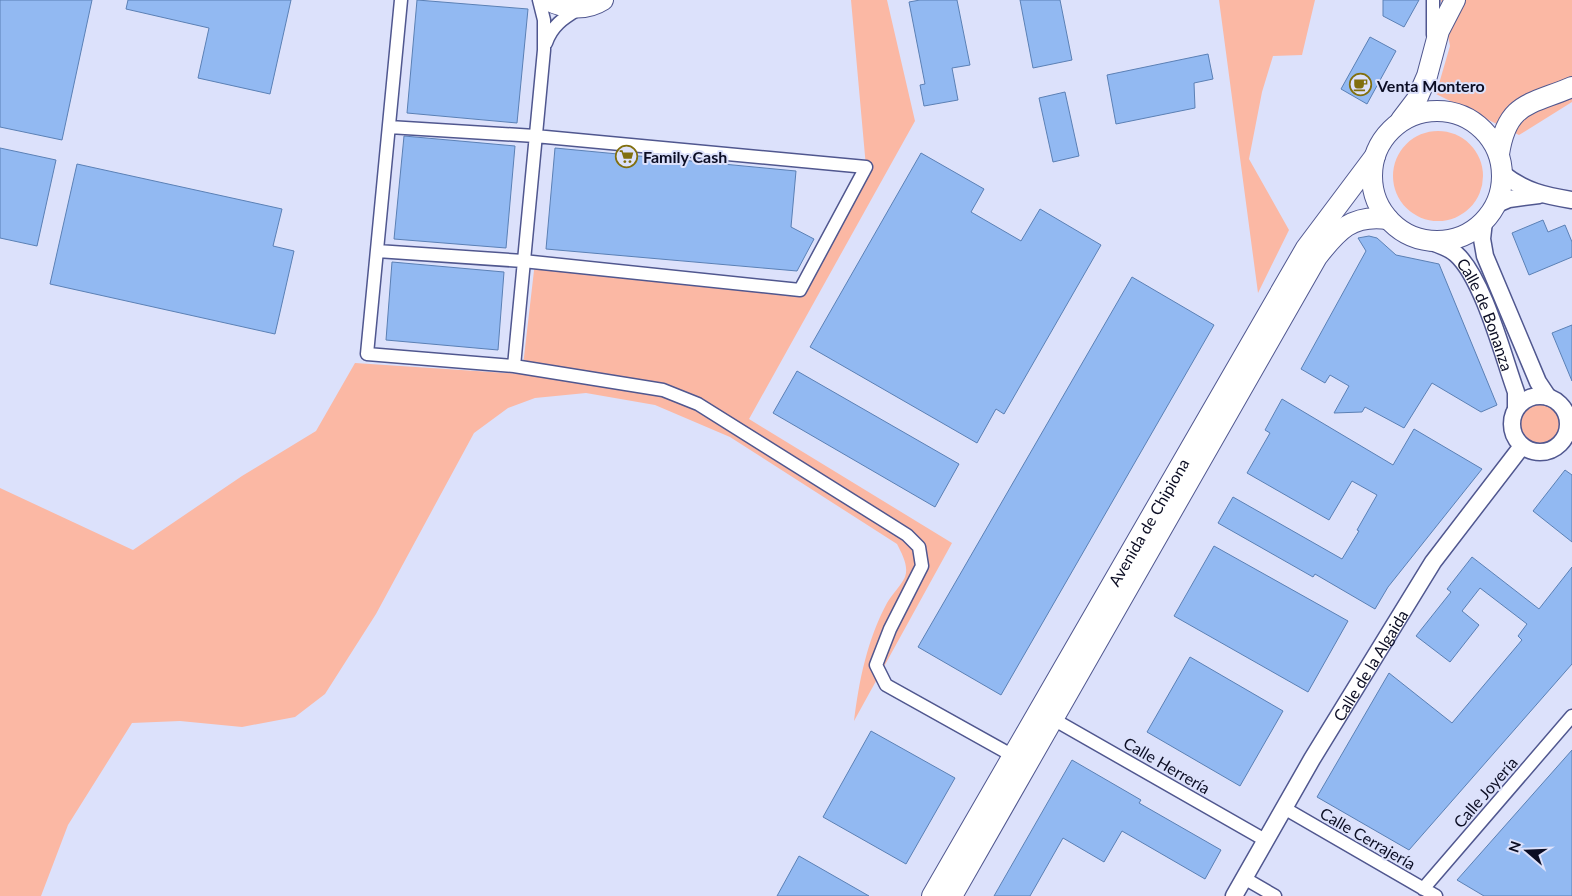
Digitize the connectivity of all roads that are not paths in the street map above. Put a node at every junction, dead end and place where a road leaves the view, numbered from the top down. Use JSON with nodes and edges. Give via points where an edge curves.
{"nodes":[{"id":1,"x":401,"y":0,"type":"edge"},
{"id":2,"x":539,"y":0,"type":"edge"},
{"id":3,"x":547,"y":0,"type":"edge"},
{"id":4,"x":604,"y":0,"type":"edge"},
{"id":5,"x":1433,"y":0,"type":"edge"},
{"id":6,"x":1455,"y":0,"type":"edge"},
{"id":7,"x":581,"y":8,"type":"junction"},
{"id":8,"x":544,"y":50,"type":"junction"},
{"id":9,"x":1432,"y":52,"type":"junction"},
{"id":10,"x":1572,"y":87,"type":"edge"},
{"id":11,"x":1398,"y":123,"type":"junction"},
{"id":12,"x":389,"y":127,"type":"junction"},
{"id":13,"x":535,"y":136,"type":"junction"},
{"id":14,"x":1499,"y":154,"type":"junction"},
{"id":15,"x":1375,"y":156,"type":"junction"},
{"id":16,"x":1503,"y":174,"type":"junction"},
{"id":17,"x":1539,"y":195,"type":"junction"},
{"id":18,"x":1572,"y":200,"type":"edge"},
{"id":19,"x":1490,"y":213,"type":"junction"},
{"id":20,"x":1388,"y":219,"type":"junction"},
{"id":21,"x":1428,"y":240,"type":"junction"},
{"id":22,"x":377,"y":251,"type":"junction"},
{"id":23,"x":523,"y":261,"type":"junction"},
{"id":24,"x":514,"y":366,"type":"junction"},
{"id":25,"x":1548,"y":397,"type":"junction"},
{"id":26,"x":1516,"y":408,"type":"junction"},
{"id":27,"x":1570,"y":423,"type":"edge"},
{"id":28,"x":1522,"y":446,"type":"junction"},
{"id":29,"x":1572,"y":716,"type":"edge"},
{"id":30,"x":1052,"y":719,"type":"junction"},
{"id":31,"x":1015,"y":756,"type":"junction"},
{"id":32,"x":1284,"y":808,"type":"junction"},
{"id":33,"x":1265,"y":840,"type":"junction"},
{"id":34,"x":1244,"y":878,"type":"junction"},
{"id":35,"x":1423,"y":889,"type":"junction"},
{"id":36,"x":932,"y":896,"type":"edge"},
{"id":37,"x":952,"y":896,"type":"edge"},
{"id":38,"x":1234,"y":896,"type":"edge"},
{"id":39,"x":1275,"y":896,"type":"edge"},
{"id":40,"x":1436,"y":896,"type":"edge"}],
"edges":[{"from":1,"to":12,"type":"street"},
{"from":2,"to":8,"type":"street","via":[[544,20]]},
{"from":3,"to":7,"type":"main road","via":[[564,7]]},
{"from":4,"to":7,"type":"main road"},
{"from":5,"to":9,"type":"street"},
{"from":6,"to":9,"type":"main road"},
{"from":7,"to":8,"type":"street","via":[[557,23]]},
{"from":8,"to":13,"type":"street"},
{"from":9,"to":11,"type":"main road","via":[[1427,76],[1417,99]]},
{"from":10,"to":14,"type":"main road","via":[[1514,113],[1502,135]]},
{"from":11,"to":14,"type":"main road","via":[[1430,110],[1465,116],[1480,125]]},
{"from":11,"to":15,"type":"main road","via":[[1384,138]]},
{"from":12,"to":13,"type":"street"},
{"from":12,"to":22,"type":"street"},
{"from":13,"to":23,"type":"street"},
{"from":13,"to":23,"type":"street","via":[[866,167],[800,290]]},
{"from":14,"to":16,"type":"main road"},
{"from":15,"to":20,"type":"main road","via":[[1373,189]]},
{"from":15,"to":31,"type":"main road","name":"Avenida de Chipiona","via":[[1306,248]]},
{"from":16,"to":17,"type":"street"},
{"from":16,"to":19,"type":"main road","via":[[1501,190]]},
{"from":17,"to":18,"type":"street"},
{"from":17,"to":19,"type":"street","via":[[1509,199]]},
{"from":19,"to":21,"type":"main road","via":[[1472,231],[1459,238]]},
{"from":19,"to":25,"type":"street","name":"Calle de Bonanza","via":[[1482,238],[1485,256],[1538,382]]},
{"from":20,"to":21,"type":"main road","via":[[1400,229]]},
{"from":20,"to":30,"type":"main road","name":"Avenida de Chipiona","via":[[1373,217],[1354,221],[1336,233],[1317,256]]},
{"from":21,"to":26,"type":"street","name":"Calle de Bonanza","via":[[1448,247],[1457,255],[1479,290],[1516,392]]},
{"from":22,"to":23,"type":"street"},
{"from":22,"to":24,"type":"street","via":[[367,354]]},
{"from":23,"to":24,"type":"street"},
{"from":24,"to":31,"type":"street","via":[[663,390],[698,404],[907,535],[919,547],[922,566],[876,665],[886,686]]},
{"from":25,"to":26,"type":"street","via":[[1530,397]]},
{"from":25,"to":27,"type":"street","via":[[1562,407]]},
{"from":26,"to":28,"type":"street","via":[[1512,424],[1516,440]]},
{"from":27,"to":28,"type":"street","via":[[1556,446],[1539,452]]},
{"from":28,"to":32,"type":"street","name":"Calle de la Algaida","via":[[1433,562]]},
{"from":29,"to":35,"type":"street","name":"Calle Joyería"},
{"from":30,"to":33,"type":"street","name":"Calle Herrería"},
{"from":30,"to":37,"type":"main road","name":"Avenida de Chipiona"},
{"from":31,"to":36,"type":"main road","name":"Avenida de Chipiona"},
{"from":32,"to":33,"type":"street","name":"Calle de la Algaida"},
{"from":32,"to":35,"type":"street","name":"Calle Cerrajería"},
{"from":33,"to":34,"type":"street","name":"Calle de la Algaida"},
{"from":34,"to":38,"type":"street","name":"Calle de la Algaida"},
{"from":34,"to":39,"type":"street"},
{"from":35,"to":40,"type":"street","name":"Calle Cerrajería"}]}
